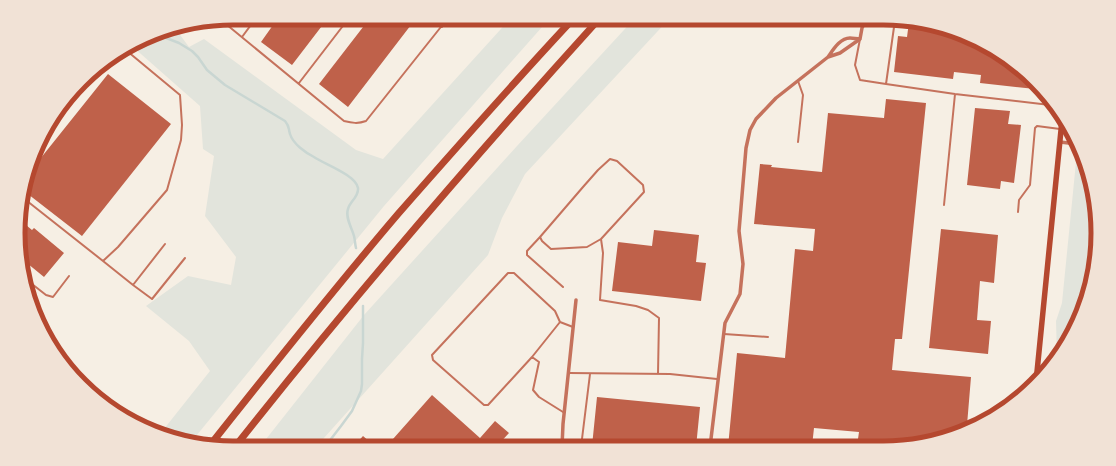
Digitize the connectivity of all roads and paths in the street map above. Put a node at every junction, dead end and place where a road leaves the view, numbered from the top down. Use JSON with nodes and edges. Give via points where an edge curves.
{"nodes":[{"id":1,"x":228,"y":25,"type":"edge"},
{"id":2,"x":251,"y":25,"type":"edge"},
{"id":3,"x":344,"y":25,"type":"edge"},
{"id":4,"x":439,"y":25,"type":"edge"},
{"id":5,"x":568,"y":25,"type":"edge"},
{"id":6,"x":594,"y":25,"type":"edge"},
{"id":7,"x":863,"y":25,"type":"edge"},
{"id":8,"x":894,"y":25,"type":"edge"},
{"id":9,"x":442,"y":27,"type":"joint"},
{"id":10,"x":242,"y":37,"type":"junction"},
{"id":11,"x":860,"y":39,"type":"junction"},
{"id":12,"x":129,"y":53,"type":"edge"},
{"id":13,"x":828,"y":57,"type":"junction"},
{"id":14,"x":798,"y":81,"type":"junction"},
{"id":15,"x":299,"y":83,"type":"junction"},
{"id":16,"x":886,"y":84,"type":"junction"},
{"id":17,"x":955,"y":94,"type":"junction"},
{"id":18,"x":1047,"y":105,"type":"edge"},
{"id":19,"x":1061,"y":129,"type":"joint"},
{"id":20,"x":798,"y":142,"type":"dead end"},
{"id":21,"x":1060,"y":142,"type":"junction"},
{"id":22,"x":1071,"y":143,"type":"edge"},
{"id":23,"x":28,"y":201,"type":"edge"},
{"id":24,"x":944,"y":205,"type":"dead end"},
{"id":25,"x":1018,"y":212,"type":"dead end"},
{"id":26,"x":540,"y":237,"type":"junction"},
{"id":27,"x":601,"y":239,"type":"junction"},
{"id":28,"x":165,"y":244,"type":"dead end"},
{"id":29,"x":185,"y":258,"type":"dead end"},
{"id":30,"x":103,"y":260,"type":"junction"},
{"id":31,"x":70,"y":276,"type":"dead end"},
{"id":32,"x":31,"y":283,"type":"edge"},
{"id":33,"x":133,"y":285,"type":"junction"},
{"id":34,"x":563,"y":287,"type":"dead end"},
{"id":35,"x":576,"y":300,"type":"dead end"},
{"id":36,"x":560,"y":322,"type":"junction"},
{"id":37,"x":574,"y":327,"type":"junction"},
{"id":38,"x":724,"y":334,"type":"junction"},
{"id":39,"x":768,"y":337,"type":"dead end"},
{"id":40,"x":532,"y":357,"type":"junction"},
{"id":41,"x":1037,"y":372,"type":"edge"},
{"id":42,"x":569,"y":374,"type":"junction"},
{"id":43,"x":590,"y":374,"type":"junction"},
{"id":44,"x":658,"y":374,"type":"junction"},
{"id":45,"x":718,"y":379,"type":"junction"},
{"id":46,"x":564,"y":413,"type":"junction"},
{"id":47,"x":214,"y":440,"type":"edge"},
{"id":48,"x":240,"y":441,"type":"edge"},
{"id":49,"x":562,"y":441,"type":"edge"},
{"id":50,"x":582,"y":441,"type":"edge"},
{"id":51,"x":711,"y":441,"type":"edge"}],
"edges":[{"from":1,"to":10,"type":"lane"},
{"from":2,"to":10,"type":"lane"},
{"from":3,"to":15,"type":"lane"},
{"from":4,"to":9,"type":"lane"},
{"from":5,"to":47,"type":"highway","via":[[398,214]]},
{"from":6,"to":48,"type":"highway","via":[[530,95],[362,291]]},
{"from":7,"to":11,"type":"street"},
{"from":8,"to":16,"type":"lane"},
{"from":9,"to":15,"type":"lane","via":[[366,121],[361,123],[344,121]]},
{"from":10,"to":15,"type":"lane"},
{"from":11,"to":13,"type":"street","via":[[840,53]]},
{"from":11,"to":13,"type":"street","via":[[844,40],[834,47]]},
{"from":11,"to":16,"type":"lane","via":[[856,65],[860,80]]},
{"from":12,"to":30,"type":"lane","via":[[180,95],[181,140],[167,190],[118,247]]},
{"from":13,"to":14,"type":"street"},
{"from":14,"to":20,"type":"lane","via":[[802,95]]},
{"from":14,"to":38,"type":"street","via":[[772,102],[756,119],[750,130],[746,148],[739,231],[743,264],[740,294],[725,323]]},
{"from":16,"to":17,"type":"lane"},
{"from":17,"to":18,"type":"lane"},
{"from":17,"to":24,"type":"lane"},
{"from":19,"to":21,"type":"main road"},
{"from":19,"to":25,"type":"lane","via":[[1037,126],[1035,128],[1030,185],[1020,200]]},
{"from":21,"to":22,"type":"street"},
{"from":21,"to":41,"type":"main road"},
{"from":23,"to":30,"type":"lane"},
{"from":26,"to":27,"type":"lane","via":[[551,249],[587,247]]},
{"from":26,"to":27,"type":"lane","via":[[598,170],[610,159],[617,160],[643,185],[644,192]]},
{"from":26,"to":34,"type":"lane","via":[[527,251],[527,255]]},
{"from":27,"to":44,"type":"lane","via":[[603,252],[600,300],[636,306],[648,310],[659,318]]},
{"from":28,"to":33,"type":"lane"},
{"from":29,"to":33,"type":"lane","via":[[152,299]]},
{"from":30,"to":33,"type":"lane"},
{"from":31,"to":32,"type":"lane","via":[[53,297],[46,295]]},
{"from":35,"to":37,"type":"street"},
{"from":36,"to":37,"type":"lane"},
{"from":36,"to":40,"type":"lane"},
{"from":36,"to":40,"type":"lane","via":[[555,311],[547,303],[514,273],[508,273],[432,355],[433,360],[484,405],[488,405]]},
{"from":37,"to":42,"type":"street"},
{"from":38,"to":39,"type":"lane"},
{"from":38,"to":45,"type":"street"},
{"from":40,"to":46,"type":"lane","via":[[539,362],[533,390],[539,397]]},
{"from":42,"to":43,"type":"lane"},
{"from":42,"to":46,"type":"street"},
{"from":43,"to":44,"type":"lane"},
{"from":43,"to":50,"type":"lane"},
{"from":44,"to":45,"type":"lane"},
{"from":45,"to":51,"type":"street"},
{"from":46,"to":49,"type":"street"}]}
